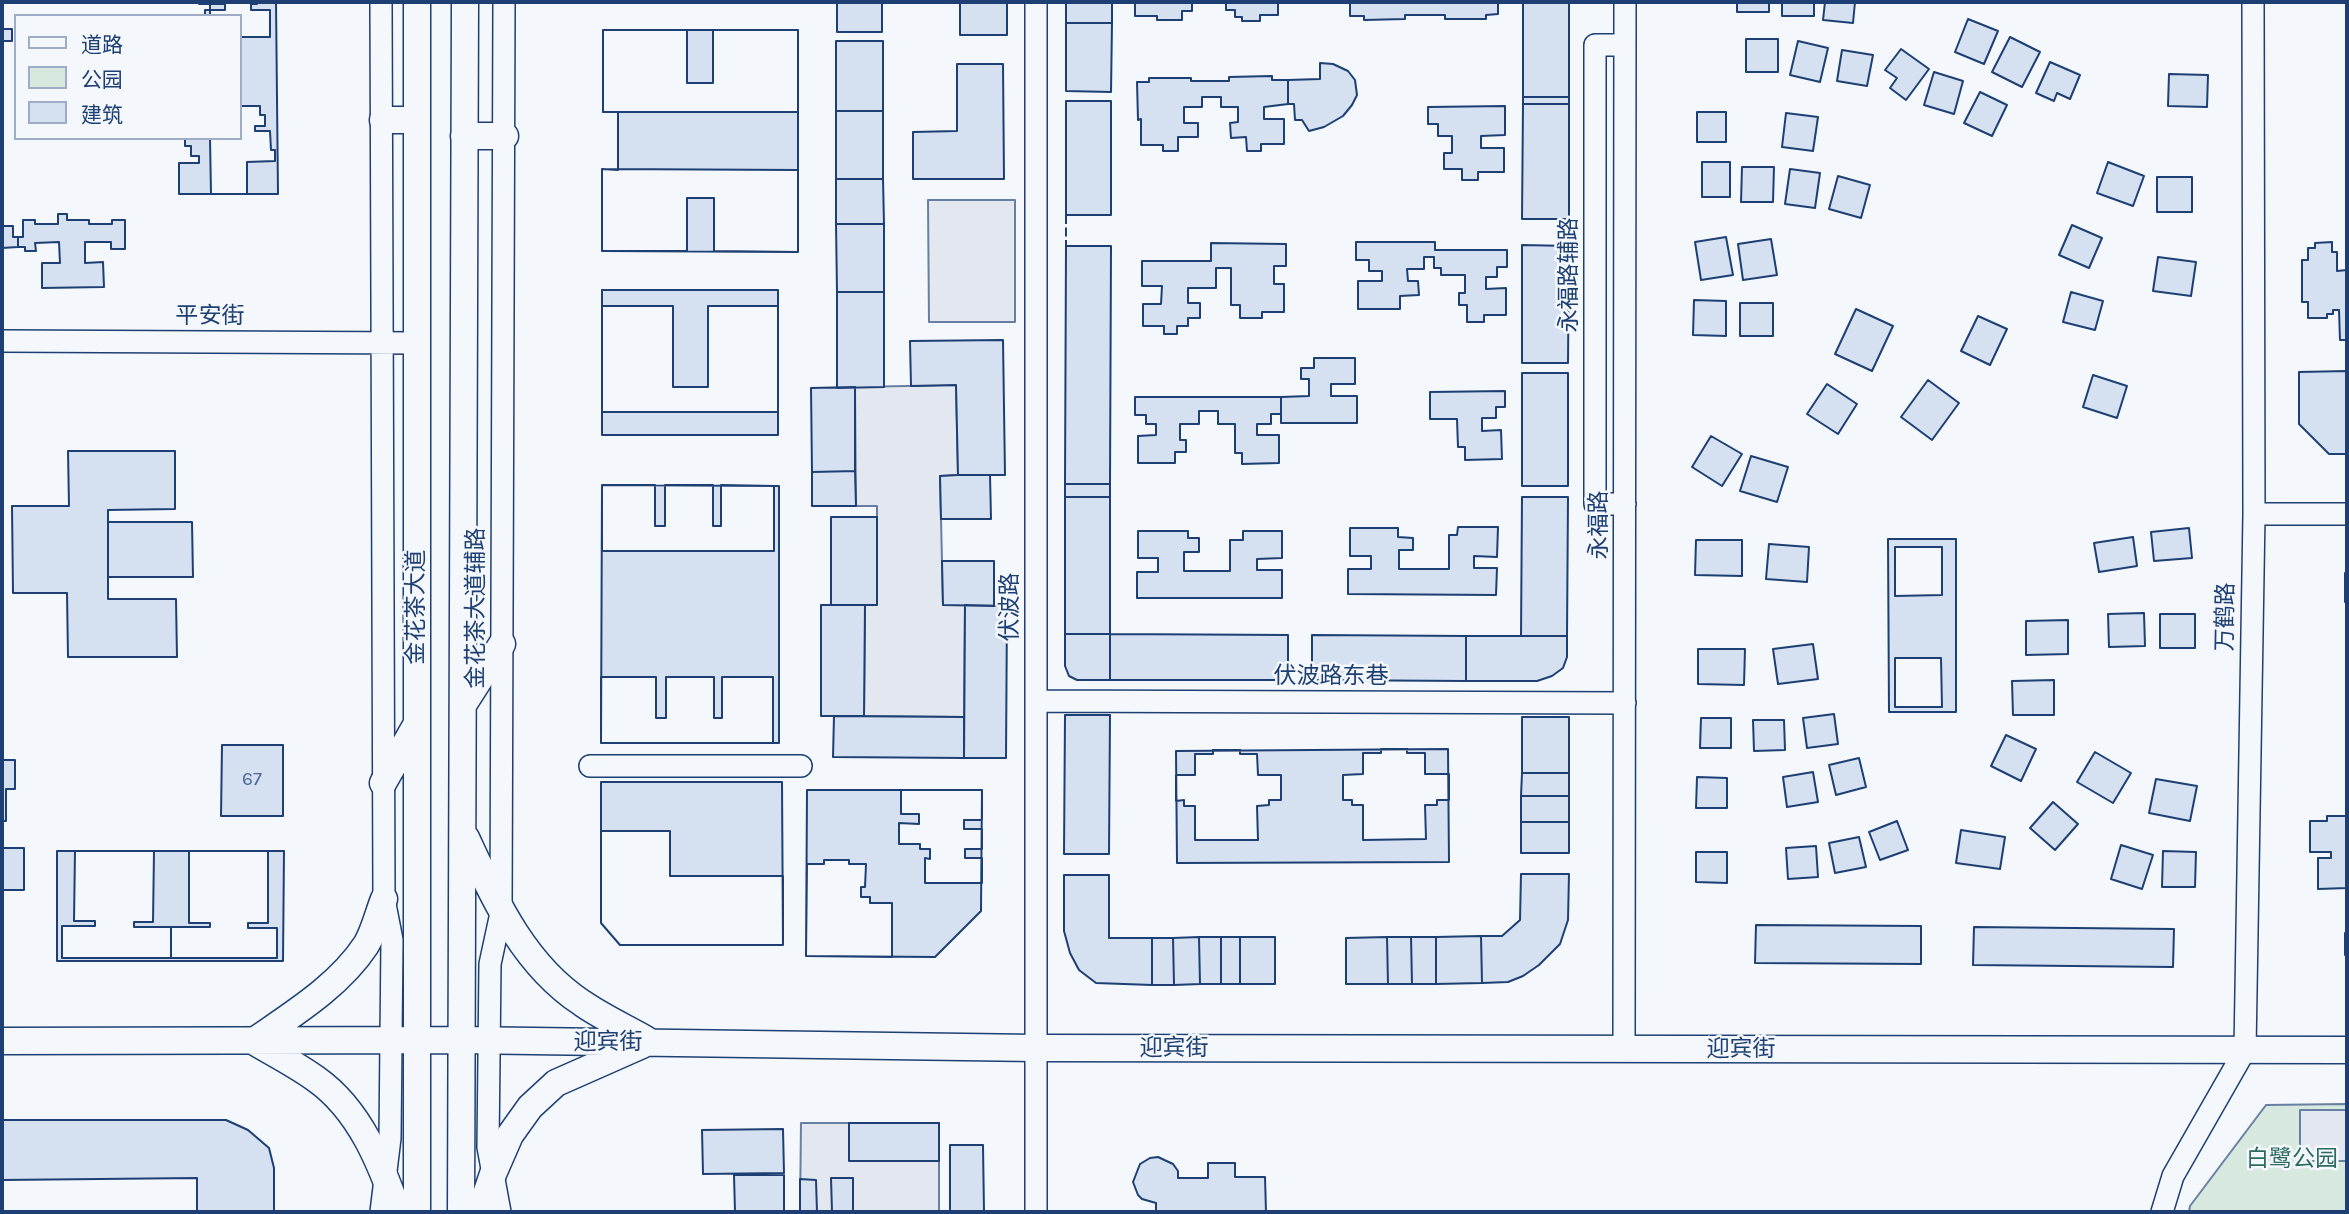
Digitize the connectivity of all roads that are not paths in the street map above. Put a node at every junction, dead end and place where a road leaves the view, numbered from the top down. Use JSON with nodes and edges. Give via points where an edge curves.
{"nodes":[{"id":1,"x":381,"y":2,"type":"edge"},
{"id":2,"x":417,"y":2,"type":"edge"},
{"id":3,"x":465,"y":2,"type":"edge"},
{"id":4,"x":504,"y":2,"type":"edge"},
{"id":5,"x":1035,"y":2,"type":"edge"},
{"id":6,"x":1625,"y":2,"type":"edge"},
{"id":7,"x":2253,"y":2,"type":"edge"},
{"id":8,"x":1625,"y":45,"type":"junction"},
{"id":9,"x":383,"y":120,"type":"junction"},
{"id":10,"x":417,"y":120,"type":"junction"},
{"id":11,"x":464,"y":136,"type":"junction"},
{"id":12,"x":505,"y":136,"type":"junction"},
{"id":13,"x":2,"y":341,"type":"edge"},
{"id":14,"x":381,"y":343,"type":"junction"},
{"id":15,"x":417,"y":343,"type":"junction"},
{"id":16,"x":1625,"y":504,"type":"junction"},
{"id":17,"x":2255,"y":514,"type":"junction"},
{"id":18,"x":2347,"y":514,"type":"edge"},
{"id":19,"x":502,"y":644,"type":"junction"},
{"id":20,"x":1036,"y":701,"type":"junction"},
{"id":21,"x":1625,"y":703,"type":"junction"},
{"id":22,"x":463,"y":705,"type":"junction"},
{"id":23,"x":416,"y":725,"type":"junction"},
{"id":24,"x":590,"y":766,"type":"dead end"},
{"id":25,"x":801,"y":766,"type":"dead end"},
{"id":26,"x":383,"y":783,"type":"junction"},
{"id":27,"x":462,"y":831,"type":"junction"},
{"id":28,"x":384,"y":899,"type":"junction"},
{"id":29,"x":501,"y":913,"type":"junction"},
{"id":30,"x":403,"y":1040,"type":"junction"},
{"id":31,"x":461,"y":1040,"type":"junction"},
{"id":32,"x":489,"y":1040,"type":"junction"},
{"id":33,"x":2,"y":1041,"type":"edge"},
{"id":34,"x":254,"y":1041,"type":"junction"},
{"id":35,"x":650,"y":1042,"type":"junction"},
{"id":36,"x":1035,"y":1048,"type":"junction"},
{"id":37,"x":1625,"y":1049,"type":"junction"},
{"id":38,"x":2347,"y":1049,"type":"edge"},
{"id":39,"x":2245,"y":1050,"type":"junction"},
{"id":40,"x":493,"y":1174,"type":"junction"},
{"id":41,"x":385,"y":1177,"type":"junction"},
{"id":42,"x":381,"y":1212,"type":"edge"},
{"id":43,"x":398,"y":1212,"type":"edge"},
{"id":44,"x":416,"y":1212,"type":"edge"},
{"id":45,"x":461,"y":1212,"type":"edge"},
{"id":46,"x":480,"y":1212,"type":"edge"},
{"id":47,"x":499,"y":1212,"type":"edge"},
{"id":48,"x":1036,"y":1212,"type":"edge"},
{"id":49,"x":2162,"y":1212,"type":"edge"}],
"edges":[{"from":1,"to":9,"type":"street"},
{"from":2,"to":10,"type":"main road","name":"金花茶大道"},
{"from":3,"to":11,"type":"main road","name":"金花茶大道"},
{"from":4,"to":12,"type":"street","name":"金花茶大道辅路"},
{"from":5,"to":20,"type":"street","name":"伏波路"},
{"from":6,"to":8,"type":"street","name":"永福路"},
{"from":7,"to":17,"type":"street","name":"万鹤路"},
{"from":8,"to":16,"type":"street","name":"永福路"},
{"from":8,"to":16,"type":"street","name":"永福路辅路","via":[[1595,45],[1595,504]]},
{"from":9,"to":10,"type":"main road"},
{"from":9,"to":14,"type":"street"},
{"from":10,"to":15,"type":"main road","name":"金花茶大道"},
{"from":11,"to":12,"type":"main road"},
{"from":11,"to":22,"type":"main road","name":"金花茶大道"},
{"from":12,"to":19,"type":"street","name":"金花茶大道辅路"},
{"from":13,"to":14,"type":"street","name":"平安街"},
{"from":14,"to":15,"type":"street","name":"平安街"},
{"from":14,"to":26,"type":"street"},
{"from":15,"to":23,"type":"main road","name":"金花茶大道"},
{"from":16,"to":21,"type":"street","name":"永福路"},
{"from":17,"to":18,"type":"street"},
{"from":17,"to":39,"type":"street","name":"万鹤路"},
{"from":19,"to":22,"type":"main road"},
{"from":19,"to":29,"type":"street","name":"金花茶大道辅路"},
{"from":20,"to":21,"type":"street","name":"伏波路东巷"},
{"from":20,"to":36,"type":"street","name":"伏波路"},
{"from":21,"to":37,"type":"street","name":"永福路"},
{"from":22,"to":27,"type":"main road","name":"金花茶大道"},
{"from":23,"to":26,"type":"main road"},
{"from":23,"to":30,"type":"main road","name":"金花茶大道"},
{"from":24,"to":25,"type":"street"},
{"from":26,"to":28,"type":"street"},
{"from":27,"to":29,"type":"main road"},
{"from":27,"to":31,"type":"main road","name":"金花茶大道"},
{"from":28,"to":30,"type":"street"},
{"from":28,"to":34,"type":"main road","via":[[367,944],[349,966],[314,999]]},
{"from":29,"to":32,"type":"street","name":"金花茶大道辅路","via":[[490,964]]},
{"from":29,"to":35,"type":"main road","via":[[539,967],[581,1003]]},
{"from":30,"to":31,"type":"main road","name":"迎宾街"},
{"from":30,"to":34,"type":"main road","name":"迎宾街"},
{"from":30,"to":41,"type":"street"},
{"from":30,"to":44,"type":"main road","name":"金花茶大道"},
{"from":31,"to":32,"type":"main road","name":"迎宾街"},
{"from":31,"to":45,"type":"main road","name":"金花茶大道"},
{"from":32,"to":35,"type":"main road","name":"迎宾街"},
{"from":32,"to":40,"type":"street","name":"金花茶大道辅路","via":[[488,1147]]},
{"from":33,"to":34,"type":"main road","name":"迎宾街"},
{"from":34,"to":41,"type":"main road","via":[[318,1080],[350,1111]]},
{"from":35,"to":36,"type":"main road","name":"迎宾街"},
{"from":35,"to":40,"type":"main road","via":[[556,1083],[530,1107],[510,1135]]},
{"from":36,"to":37,"type":"main road","name":"迎宾街"},
{"from":36,"to":48,"type":"street","name":"伏波路"},
{"from":37,"to":39,"type":"main road","name":"迎宾街"},
{"from":38,"to":39,"type":"main road","name":"迎宾街"},
{"from":39,"to":49,"type":"street","name":"万鹤路","via":[[2173,1176]]},
{"from":40,"to":46,"type":"main road"},
{"from":40,"to":47,"type":"street","name":"金花茶大道辅路"},
{"from":41,"to":42,"type":"street"},
{"from":41,"to":43,"type":"main road"}]}
